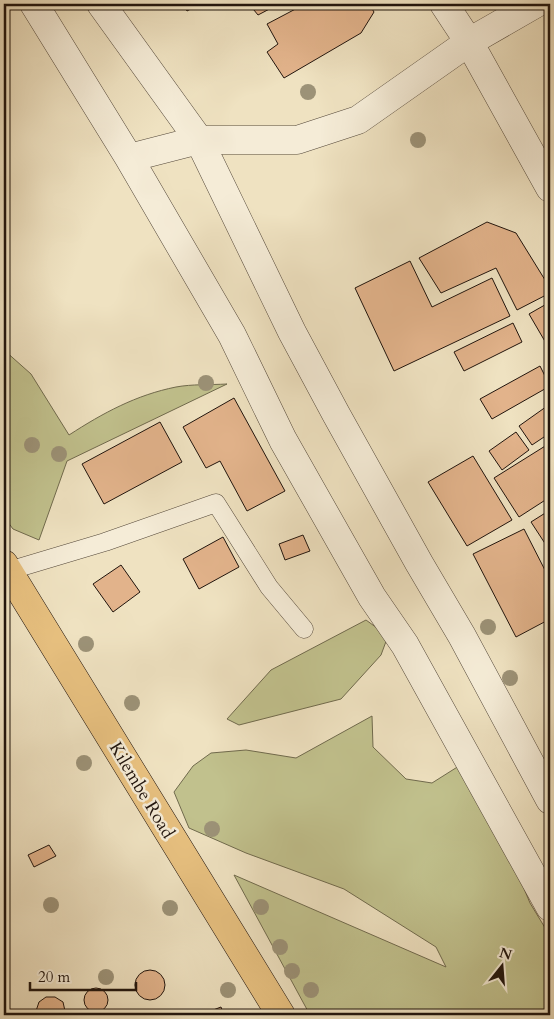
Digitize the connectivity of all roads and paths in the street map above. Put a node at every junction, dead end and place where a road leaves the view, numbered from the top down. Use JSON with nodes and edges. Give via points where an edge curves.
{"nodes":[{"id":1,"x":34,"y":4,"type":"edge"},
{"id":2,"x":100,"y":4,"type":"edge"},
{"id":3,"x":444,"y":4,"type":"edge"},
{"id":4,"x":535,"y":4,"type":"edge"},
{"id":5,"x":469,"y":42,"type":"junction"},
{"id":6,"x":199,"y":140,"type":"junction"},
{"id":7,"x":129,"y":158,"type":"junction"},
{"id":8,"x":550,"y":188,"type":"edge"},
{"id":9,"x":6,"y":568,"type":"edge"},
{"id":10,"x":304,"y":629,"type":"dead end"},
{"id":11,"x":550,"y":800,"type":"edge"},
{"id":12,"x":550,"y":907,"type":"edge"},
{"id":13,"x":281,"y":1015,"type":"edge"}],
"edges":[{"from":1,"to":7,"type":"street"},
{"from":2,"to":6,"type":"street"},
{"from":3,"to":5,"type":"street"},
{"from":4,"to":5,"type":"street"},
{"from":5,"to":6,"type":"street","via":[[358,120],[297,140]]},
{"from":5,"to":8,"type":"street"},
{"from":6,"to":7,"type":"street"},
{"from":6,"to":11,"type":"street","via":[[292,332]]},
{"from":7,"to":12,"type":"street","via":[[232,335],[283,440],[372,597],[405,645]]},
{"from":9,"to":10,"type":"lane","via":[[105,542],[216,503],[269,587]]},
{"from":9,"to":13,"type":"main road","name":"Kilembe Road"}]}
